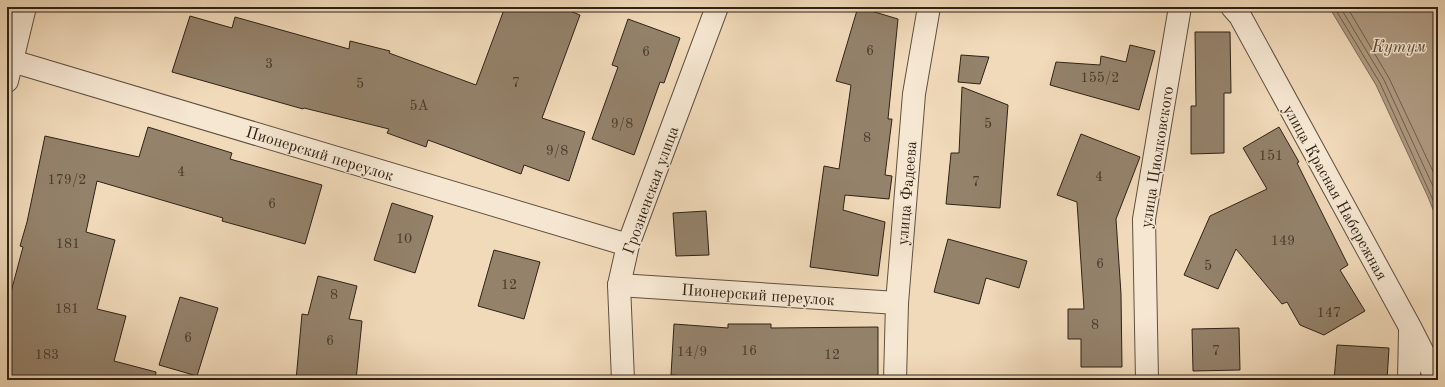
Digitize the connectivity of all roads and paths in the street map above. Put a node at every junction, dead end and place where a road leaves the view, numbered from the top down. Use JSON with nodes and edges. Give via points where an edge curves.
{"nodes":[{"id":1,"x":25,"y":7,"type":"edge"},
{"id":2,"x":717,"y":7,"type":"edge"},
{"id":3,"x":929,"y":7,"type":"edge"},
{"id":4,"x":1180,"y":7,"type":"edge"},
{"id":5,"x":1232,"y":7,"type":"edge"},
{"id":6,"x":9,"y":71,"type":"edge"},
{"id":7,"x":628,"y":245,"type":"junction"},
{"id":8,"x":619,"y":285,"type":"junction"},
{"id":9,"x":897,"y":303,"type":"junction"},
{"id":10,"x":1410,"y":327,"type":"junction"},
{"id":11,"x":623,"y":380,"type":"edge"},
{"id":12,"x":895,"y":380,"type":"edge"},
{"id":13,"x":1147,"y":380,"type":"edge"},
{"id":14,"x":1409,"y":380,"type":"edge"},
{"id":15,"x":1436,"y":380,"type":"edge"}],
"edges":[{"from":1,"to":6,"type":"street"},
{"from":2,"to":7,"type":"street","name":"Грозненская улица"},
{"from":3,"to":9,"type":"street","name":"улица Фадеева","via":[[914,94]]},
{"from":4,"to":13,"type":"street","name":"улица Циолковского","via":[[1144,219]]},
{"from":5,"to":10,"type":"street","name":"улица Красная Набережная","via":[[1240,16]]},
{"from":6,"to":7,"type":"street","name":"Пионерский переулок"},
{"from":7,"to":8,"type":"street","name":"Грозненская улица"},
{"from":8,"to":9,"type":"street","name":"Пионерский переулок"},
{"from":8,"to":11,"type":"street","name":"Грозненская улица"},
{"from":9,"to":12,"type":"street","name":"улица Фадеева"},
{"from":10,"to":14,"type":"street"},
{"from":10,"to":15,"type":"street","name":"улица Красная Набережная"}]}
